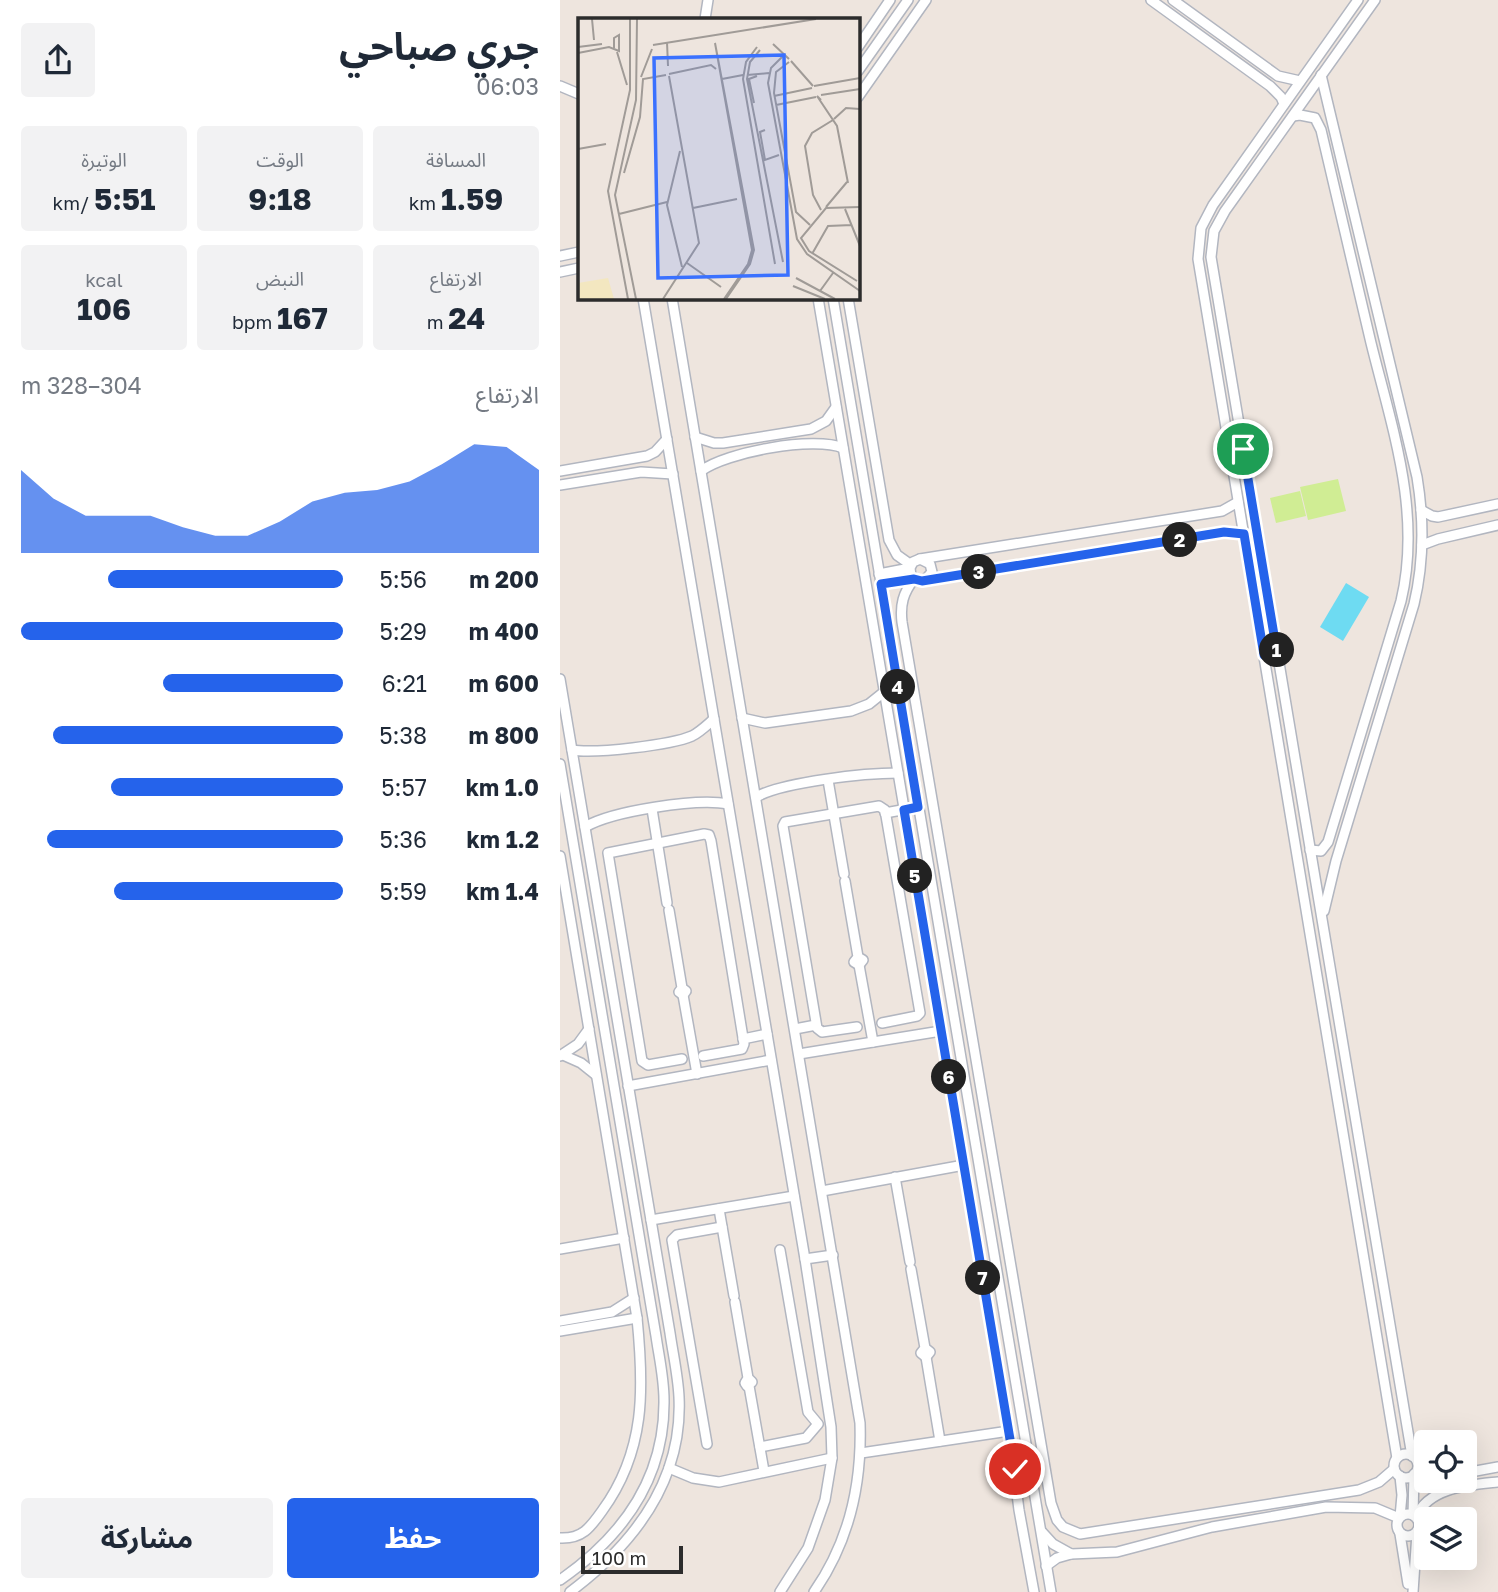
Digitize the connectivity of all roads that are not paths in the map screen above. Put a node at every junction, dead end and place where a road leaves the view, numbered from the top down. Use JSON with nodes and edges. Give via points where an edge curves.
{"nodes":[{"id":1,"x":708,"y":0,"type":"edge"},
{"id":2,"x":890,"y":0,"type":"edge"},
{"id":3,"x":926,"y":0,"type":"edge"},
{"id":4,"x":1151,"y":0,"type":"edge"},
{"id":5,"x":1173,"y":0,"type":"edge"},
{"id":6,"x":1358,"y":0,"type":"edge"},
{"id":7,"x":1375,"y":0,"type":"edge"},
{"id":8,"x":904,"y":2,"type":"edge"},
{"id":9,"x":705,"y":18,"type":"edge"},
{"id":10,"x":1341,"y":24,"type":"junction"},
{"id":11,"x":1352,"y":32,"type":"junction"},
{"id":12,"x":859,"y":46,"type":"edge"},
{"id":13,"x":859,"y":70,"type":"edge"},
{"id":14,"x":1321,"y":75,"type":"junction"},
{"id":15,"x":1300,"y":81,"type":"junction"},
{"id":16,"x":560,"y":86,"type":"edge"},
{"id":17,"x":578,"y":94,"type":"edge"},
{"id":18,"x":859,"y":96,"type":"edge"},
{"id":19,"x":1284,"y":104,"type":"junction"},
{"id":20,"x":1293,"y":116,"type":"junction"},
{"id":21,"x":578,"y":253,"type":"edge"},
{"id":22,"x":560,"y":256,"type":"edge"},
{"id":23,"x":1212,"y":265,"type":"junction"},
{"id":24,"x":1199,"y":267,"type":"junction"},
{"id":25,"x":578,"y":268,"type":"edge"},
{"id":26,"x":560,"y":272,"type":"edge"},
{"id":27,"x":643,"y":299,"type":"edge"},
{"id":28,"x":672,"y":299,"type":"edge"},
{"id":29,"x":818,"y":299,"type":"edge"},
{"id":30,"x":833,"y":299,"type":"edge"},
{"id":31,"x":848,"y":299,"type":"edge"},
{"id":32,"x":836,"y":407,"type":"junction"},
{"id":33,"x":695,"y":437,"type":"junction"},
{"id":34,"x":667,"y":439,"type":"junction"},
{"id":35,"x":843,"y":448,"type":"junction"},
{"id":36,"x":560,"y":471,"type":"edge"},
{"id":37,"x":701,"y":471,"type":"junction"},
{"id":38,"x":673,"y":474,"type":"junction"},
{"id":39,"x":560,"y":485,"type":"edge"},
{"id":40,"x":1238,"y":502,"type":"junction"},
{"id":41,"x":1498,"y":504,"type":"edge"},
{"id":42,"x":1421,"y":510,"type":"junction"},
{"id":43,"x":1498,"y":525,"type":"edge"},
{"id":44,"x":1244,"y":534,"type":"junction"},
{"id":45,"x":1422,"y":545,"type":"junction"},
{"id":46,"x":920,"y":559,"type":"junction"},
{"id":47,"x":910,"y":567,"type":"junction"},
{"id":48,"x":879,"y":574,"type":"junction"},
{"id":49,"x":914,"y":579,"type":"junction"},
{"id":50,"x":925,"y":580,"type":"junction"},
{"id":51,"x":881,"y":584,"type":"junction"},
{"id":52,"x":1277,"y":653,"type":"junction"},
{"id":53,"x":1264,"y":655,"type":"junction"},
{"id":54,"x":560,"y":679,"type":"edge"},
{"id":55,"x":884,"y":692,"type":"junction"},
{"id":56,"x":742,"y":718,"type":"junction"},
{"id":57,"x":714,"y":719,"type":"junction"},
{"id":58,"x":572,"y":750,"type":"junction"},
{"id":59,"x":560,"y":764,"type":"edge"},
{"id":60,"x":898,"y":773,"type":"junction"},
{"id":61,"x":828,"y":780,"type":"junction"},
{"id":62,"x":756,"y":797,"type":"junction"},
{"id":63,"x":728,"y":804,"type":"junction"},
{"id":64,"x":918,"y":807,"type":"junction"},
{"id":65,"x":652,"y":809,"type":"junction"},
{"id":66,"x":904,"y":810,"type":"junction"},
{"id":67,"x":885,"y":813,"type":"junction"},
{"id":68,"x":833,"y":814,"type":"junction"},
{"id":69,"x":585,"y":827,"type":"junction"},
{"id":70,"x":657,"y":843,"type":"junction"},
{"id":71,"x":1310,"y":850,"type":"junction"},
{"id":72,"x":1321,"y":851,"type":"junction"},
{"id":73,"x":608,"y":859,"type":"junction"},
{"id":74,"x":560,"y":861,"type":"edge"},
{"id":75,"x":1336,"y":861,"type":"junction"},
{"id":76,"x":591,"y":862,"type":"junction"},
{"id":77,"x":560,"y":902,"type":"edge"},
{"id":78,"x":569,"y":909,"type":"junction"},
{"id":79,"x":1323,"y":924,"type":"junction"},
{"id":80,"x":881,"y":1023,"type":"dead end"},
{"id":81,"x":817,"y":1025,"type":"junction"},
{"id":82,"x":857,"y":1027,"type":"dead end"},
{"id":83,"x":589,"y":1029,"type":"junction"},
{"id":84,"x":795,"y":1029,"type":"junction"},
{"id":85,"x":941,"y":1031,"type":"junction"},
{"id":86,"x":767,"y":1034,"type":"junction"},
{"id":87,"x":743,"y":1039,"type":"junction"},
{"id":88,"x":873,"y":1042,"type":"junction"},
{"id":89,"x":799,"y":1054,"type":"junction"},
{"id":90,"x":561,"y":1055,"type":"edge"},
{"id":91,"x":1345,"y":1055,"type":"junction"},
{"id":92,"x":704,"y":1056,"type":"dead end"},
{"id":93,"x":1331,"y":1058,"type":"junction"},
{"id":94,"x":681,"y":1059,"type":"dead end"},
{"id":95,"x":771,"y":1060,"type":"junction"},
{"id":96,"x":697,"y":1074,"type":"junction"},
{"id":97,"x":596,"y":1075,"type":"junction"},
{"id":98,"x":628,"y":1086,"type":"junction"},
{"id":99,"x":968,"y":1101,"type":"junction"},
{"id":100,"x":953,"y":1104,"type":"junction"},
{"id":101,"x":964,"y":1165,"type":"junction"},
{"id":102,"x":895,"y":1177,"type":"junction"},
{"id":103,"x":822,"y":1191,"type":"junction"},
{"id":104,"x":794,"y":1196,"type":"junction"},
{"id":105,"x":719,"y":1209,"type":"junction"},
{"id":106,"x":651,"y":1220,"type":"junction"},
{"id":107,"x":722,"y":1227,"type":"junction"},
{"id":108,"x":624,"y":1238,"type":"junction"},
{"id":109,"x":560,"y":1248,"type":"edge"},
{"id":110,"x":780,"y":1250,"type":"dead end"},
{"id":111,"x":833,"y":1255,"type":"junction"},
{"id":112,"x":805,"y":1259,"type":"junction"},
{"id":113,"x":634,"y":1298,"type":"junction"},
{"id":114,"x":637,"y":1318,"type":"junction"},
{"id":115,"x":560,"y":1321,"type":"edge"},
{"id":116,"x":560,"y":1331,"type":"edge"},
{"id":117,"x":670,"y":1333,"type":"junction"},
{"id":118,"x":656,"y":1336,"type":"junction"},
{"id":119,"x":1023,"y":1418,"type":"junction"},
{"id":120,"x":1007,"y":1420,"type":"junction"},
{"id":121,"x":1009,"y":1431,"type":"junction"},
{"id":122,"x":940,"y":1441,"type":"junction"},
{"id":123,"x":1414,"y":1441,"type":"edge"},
{"id":124,"x":707,"y":1444,"type":"dead end"},
{"id":125,"x":760,"y":1447,"type":"junction"},
{"id":126,"x":861,"y":1453,"type":"junction"},
{"id":127,"x":832,"y":1458,"type":"junction"},
{"id":128,"x":1397,"y":1458,"type":"junction"},
{"id":129,"x":1414,"y":1460,"type":"edge"},
{"id":130,"x":1498,"y":1467,"type":"edge"},
{"id":131,"x":668,"y":1468,"type":"junction"},
{"id":132,"x":764,"y":1471,"type":"junction"},
{"id":133,"x":1477,"y":1471,"type":"edge"},
{"id":134,"x":1397,"y":1473,"type":"junction"},
{"id":135,"x":1414,"y":1474,"type":"edge"},
{"id":136,"x":1498,"y":1482,"type":"edge"},
{"id":137,"x":1421,"y":1507,"type":"edge"},
{"id":138,"x":1414,"y":1516,"type":"edge"},
{"id":139,"x":1400,"y":1518,"type":"junction"},
{"id":140,"x":1040,"y":1528,"type":"junction"},
{"id":141,"x":1400,"y":1534,"type":"junction"},
{"id":142,"x":1414,"y":1534,"type":"edge"},
{"id":143,"x":560,"y":1538,"type":"edge"},
{"id":144,"x":1071,"y":1554,"type":"junction"},
{"id":145,"x":1414,"y":1562,"type":"edge"},
{"id":146,"x":1046,"y":1566,"type":"junction"},
{"id":147,"x":589,"y":1578,"type":"junction"},
{"id":148,"x":560,"y":1580,"type":"edge"},
{"id":149,"x":560,"y":1587,"type":"edge"},
{"id":150,"x":573,"y":1592,"type":"edge"},
{"id":151,"x":588,"y":1592,"type":"edge"},
{"id":152,"x":780,"y":1592,"type":"edge"},
{"id":153,"x":814,"y":1592,"type":"edge"},
{"id":154,"x":1034,"y":1592,"type":"edge"},
{"id":155,"x":1051,"y":1592,"type":"edge"},
{"id":156,"x":1411,"y":1592,"type":"edge"}],
"edges":[{"from":1,"to":9,"type":"street"},
{"from":2,"to":12,"type":"street"},
{"from":3,"to":18,"type":"street"},
{"from":4,"to":19,"type":"street","via":[[1270,86]]},
{"from":5,"to":15,"type":"street","via":[[1279,76]]},
{"from":6,"to":10,"type":"street"},
{"from":7,"to":11,"type":"street"},
{"from":8,"to":13,"type":"street"},
{"from":10,"to":11,"type":"street"},
{"from":10,"to":15,"type":"street"},
{"from":11,"to":14,"type":"street"},
{"from":14,"to":20,"type":"street"},
{"from":14,"to":42,"type":"street"},
{"from":15,"to":19,"type":"street"},
{"from":16,"to":17,"type":"street"},
{"from":19,"to":24,"type":"street","via":[[1206,216],[1199,240]]},
{"from":20,"to":23,"type":"street","via":[[1219,221]]},
{"from":20,"to":72,"type":"street","via":[[1315,118],[1321,130],[1400,465],[1409,528],[1401,601],[1328,842]]},
{"from":21,"to":22,"type":"street"},
{"from":23,"to":24,"type":"street"},
{"from":23,"to":52,"type":"street"},
{"from":24,"to":40,"type":"street"},
{"from":25,"to":26,"type":"street"},
{"from":27,"to":34,"type":"street"},
{"from":28,"to":33,"type":"street"},
{"from":29,"to":32,"type":"street"},
{"from":30,"to":48,"type":"street"},
{"from":31,"to":47,"type":"street","via":[[887,532],[897,555]]},
{"from":32,"to":33,"type":"street","via":[[826,421],[811,429],[723,443]]},
{"from":32,"to":35,"type":"street"},
{"from":33,"to":37,"type":"street"},
{"from":34,"to":36,"type":"street","via":[[647,456]]},
{"from":34,"to":38,"type":"street"},
{"from":35,"to":37,"type":"street","via":[[813,443],[725,458]]},
{"from":35,"to":55,"type":"street"},
{"from":37,"to":56,"type":"street"},
{"from":38,"to":39,"type":"street","via":[[641,472]]},
{"from":38,"to":57,"type":"street"},
{"from":40,"to":44,"type":"street"},
{"from":40,"to":46,"type":"street","via":[[1222,511]]},
{"from":41,"to":42,"type":"street","via":[[1438,517]]},
{"from":42,"to":45,"type":"street"},
{"from":43,"to":45,"type":"street"},
{"from":44,"to":50,"type":"street","via":[[1224,532]]},
{"from":44,"to":53,"type":"street"},
{"from":45,"to":75,"type":"street","via":[[1414,604]]},
{"from":46,"to":47,"type":"street"},
{"from":46,"to":50,"type":"street","via":[[931,568]]},
{"from":47,"to":48,"type":"street"},
{"from":47,"to":49,"type":"street"},
{"from":48,"to":51,"type":"street"},
{"from":49,"to":50,"type":"street"},
{"from":49,"to":51,"type":"street"},
{"from":49,"to":134,"type":"street","via":[[902,604],[902,622],[1057,1520],[1080,1534],[1359,1490]]},
{"from":51,"to":64,"type":"street"},
{"from":52,"to":53,"type":"street"},
{"from":52,"to":71,"type":"street"},
{"from":53,"to":93,"type":"street"},
{"from":54,"to":58,"type":"street"},
{"from":55,"to":56,"type":"street","via":[[851,711],[765,723]]},
{"from":55,"to":60,"type":"street"},
{"from":56,"to":62,"type":"street"},
{"from":57,"to":58,"type":"street","via":[[681,739],[600,752]]},
{"from":57,"to":63,"type":"street"},
{"from":58,"to":69,"type":"street"},
{"from":59,"to":118,"type":"street"},
{"from":60,"to":61,"type":"street"},
{"from":60,"to":66,"type":"street"},
{"from":61,"to":62,"type":"street"},
{"from":61,"to":68,"type":"street"},
{"from":62,"to":84,"type":"street"},
{"from":63,"to":65,"type":"street","via":[[696,802]]},
{"from":63,"to":86,"type":"street"},
{"from":64,"to":66,"type":"street"},
{"from":64,"to":99,"type":"street"},
{"from":65,"to":69,"type":"street","via":[[602,818]]},
{"from":65,"to":70,"type":"street"},
{"from":66,"to":67,"type":"street"},
{"from":66,"to":85,"type":"street"},
{"from":67,"to":68,"type":"street","via":[[879,806]]},
{"from":67,"to":80,"type":"street","via":[[920,1013]]},
{"from":68,"to":81,"type":"street","via":[[783,824]]},
{"from":68,"to":88,"type":"street"},
{"from":69,"to":76,"type":"street"},
{"from":70,"to":73,"type":"street","via":[[610,851]]},
{"from":70,"to":87,"type":"street","via":[[704,834],[710,838]]},
{"from":70,"to":96,"type":"street"},
{"from":71,"to":72,"type":"street"},
{"from":71,"to":79,"type":"street"},
{"from":72,"to":75,"type":"street"},
{"from":73,"to":76,"type":"street"},
{"from":73,"to":94,"type":"street","via":[[642,1061],[648,1065]]},
{"from":74,"to":78,"type":"street"},
{"from":75,"to":79,"type":"street"},
{"from":76,"to":98,"type":"street"},
{"from":77,"to":78,"type":"street"},
{"from":78,"to":83,"type":"street"},
{"from":79,"to":91,"type":"street"},
{"from":81,"to":82,"type":"street","via":[[820,1032]]},
{"from":81,"to":84,"type":"street"},
{"from":83,"to":90,"type":"street","via":[[578,1044]]},
{"from":83,"to":97,"type":"street"},
{"from":84,"to":89,"type":"street"},
{"from":85,"to":88,"type":"street"},
{"from":85,"to":100,"type":"street"},
{"from":86,"to":87,"type":"street"},
{"from":86,"to":95,"type":"street"},
{"from":87,"to":92,"type":"street","via":[[741,1049]]},
{"from":88,"to":89,"type":"street"},
{"from":89,"to":103,"type":"street"},
{"from":90,"to":97,"type":"street"},
{"from":91,"to":93,"type":"street"},
{"from":91,"to":123,"type":"street"},
{"from":93,"to":128,"type":"street"},
{"from":95,"to":96,"type":"street"},
{"from":95,"to":104,"type":"street"},
{"from":96,"to":98,"type":"street"},
{"from":97,"to":108,"type":"street"},
{"from":98,"to":106,"type":"street"},
{"from":99,"to":100,"type":"street"},
{"from":99,"to":119,"type":"street"},
{"from":100,"to":101,"type":"street"},
{"from":101,"to":102,"type":"street"},
{"from":101,"to":120,"type":"street"},
{"from":102,"to":103,"type":"street"},
{"from":102,"to":122,"type":"street"},
{"from":103,"to":111,"type":"street"},
{"from":104,"to":105,"type":"street"},
{"from":104,"to":112,"type":"street"},
{"from":105,"to":106,"type":"street"},
{"from":105,"to":107,"type":"street"},
{"from":106,"to":117,"type":"street"},
{"from":107,"to":124,"type":"street","via":[[677,1235],[672,1240]]},
{"from":107,"to":125,"type":"street"},
{"from":108,"to":109,"type":"street"},
{"from":108,"to":113,"type":"street"},
{"from":110,"to":125,"type":"street","via":[[808,1415],[818,1424],[806,1438]]},
{"from":111,"to":112,"type":"street"},
{"from":111,"to":126,"type":"street"},
{"from":112,"to":127,"type":"street","via":[[828,1395]]},
{"from":113,"to":114,"type":"street"},
{"from":113,"to":115,"type":"street","via":[[612,1312]]},
{"from":114,"to":116,"type":"street"},
{"from":114,"to":143,"type":"street","via":[[642,1393],[633,1450],[592,1526],[578,1536]]},
{"from":117,"to":118,"type":"street"},
{"from":117,"to":131,"type":"street","via":[[679,1398]]},
{"from":118,"to":148,"type":"street","via":[[664,1414],[660,1446],[648,1480],[616,1532]]},
{"from":119,"to":120,"type":"street"},
{"from":119,"to":140,"type":"street"},
{"from":120,"to":121,"type":"street"},
{"from":121,"to":122,"type":"street"},
{"from":121,"to":154,"type":"street"},
{"from":122,"to":126,"type":"street"},
{"from":125,"to":132,"type":"street"},
{"from":126,"to":153,"type":"street","via":[[845,1531]]},
{"from":127,"to":132,"type":"street"},
{"from":127,"to":152,"type":"street","via":[[818,1523]]},
{"from":128,"to":129,"type":"street","via":[[1404,1454]]},
{"from":128,"to":134,"type":"street"},
{"from":130,"to":133,"type":"street"},
{"from":131,"to":132,"type":"street","via":[[710,1482]]},
{"from":131,"to":147,"type":"street","via":[[641,1524]]},
{"from":134,"to":135,"type":"street","via":[[1408,1478]]},
{"from":134,"to":139,"type":"street","via":[[1402,1495]]},
{"from":136,"to":137,"type":"street","via":[[1440,1493]]},
{"from":138,"to":139,"type":"street"},
{"from":139,"to":141,"type":"street"},
{"from":139,"to":144,"type":"street","via":[[1375,1508],[1326,1507],[1212,1527],[1117,1552]]},
{"from":140,"to":144,"type":"street","via":[[1053,1544]]},
{"from":140,"to":146,"type":"street"},
{"from":141,"to":142,"type":"street"},
{"from":141,"to":156,"type":"street"},
{"from":144,"to":146,"type":"street"},
{"from":145,"to":156,"type":"street"},
{"from":146,"to":155,"type":"street"},
{"from":147,"to":150,"type":"street"},
{"from":147,"to":151,"type":"street"},
{"from":149,"to":150,"type":"street"}]}
